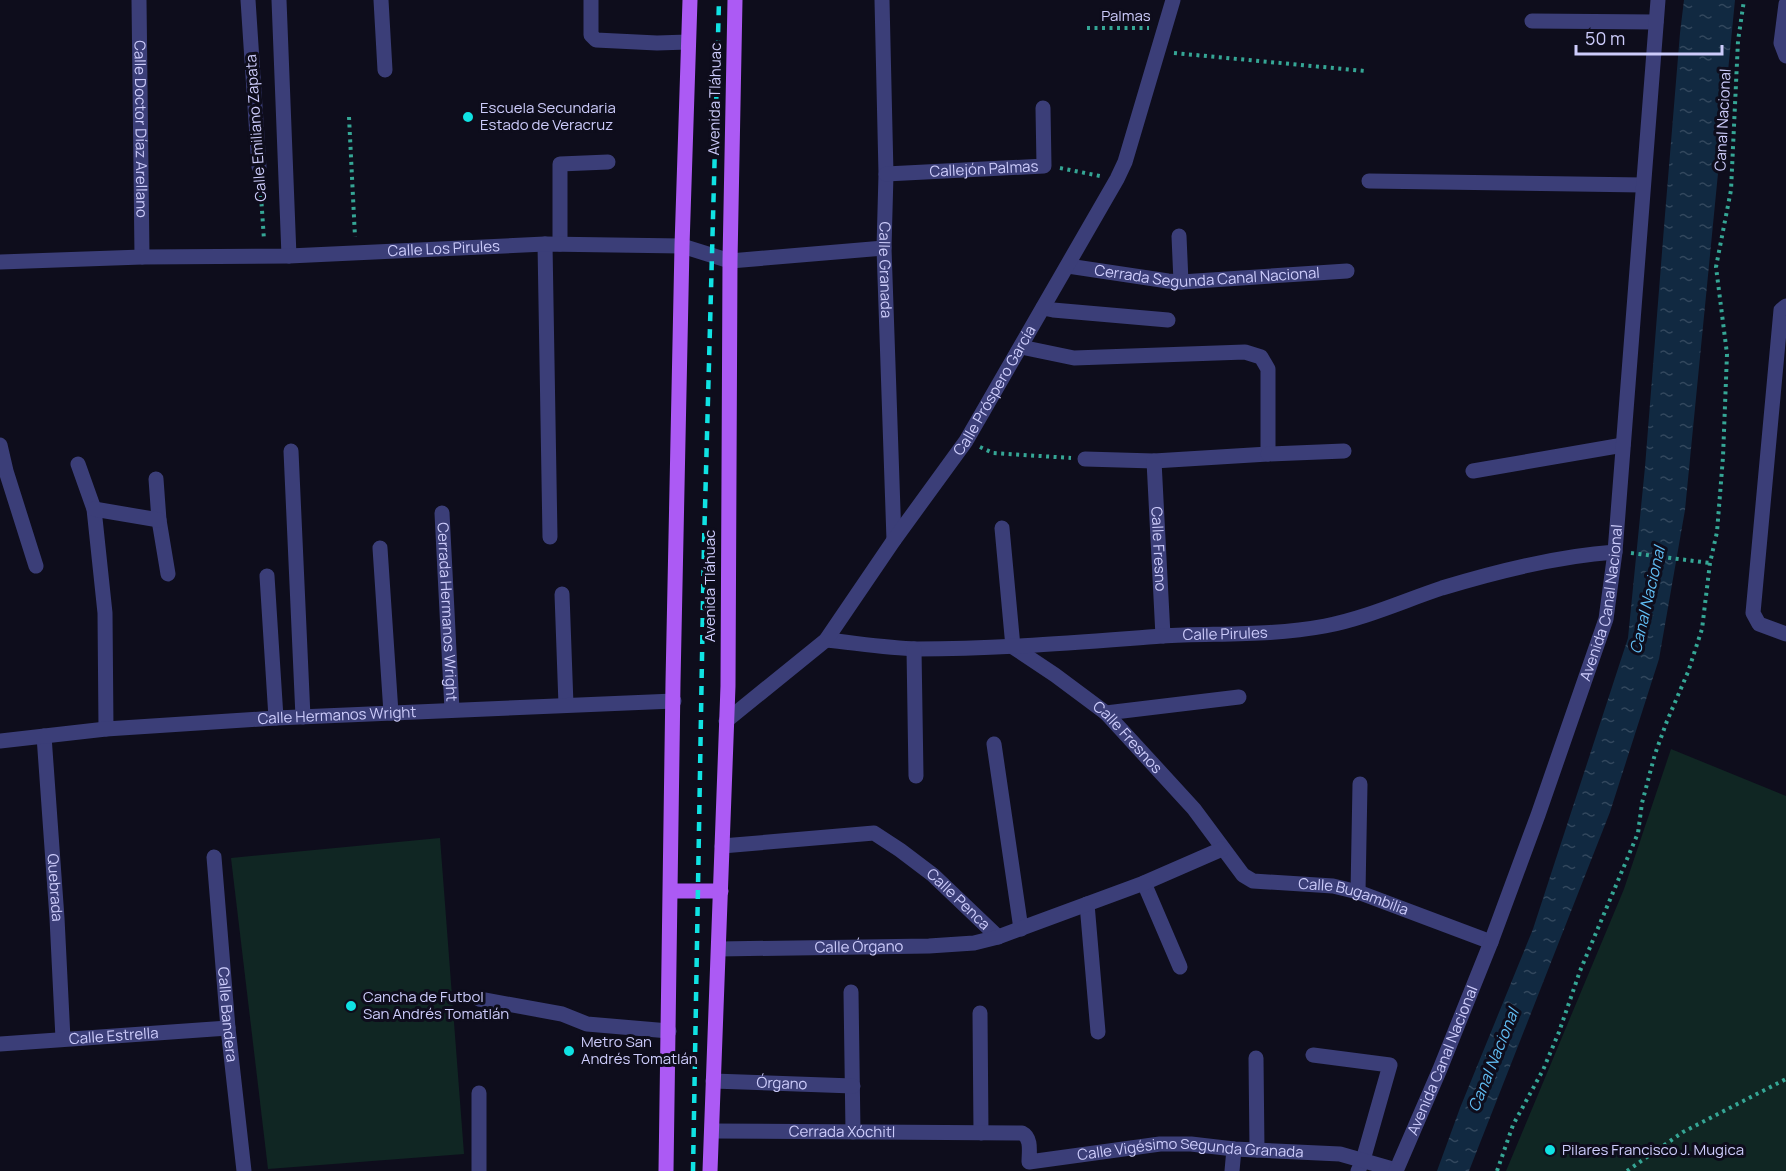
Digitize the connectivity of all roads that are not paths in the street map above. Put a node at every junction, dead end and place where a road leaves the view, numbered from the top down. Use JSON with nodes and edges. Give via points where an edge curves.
{"nodes":[{"id":1,"x":139,"y":0,"type":"edge"},
{"id":2,"x":248,"y":0,"type":"edge"},
{"id":3,"x":279,"y":0,"type":"edge"},
{"id":4,"x":381,"y":0,"type":"edge"},
{"id":5,"x":591,"y":0,"type":"edge"},
{"id":6,"x":690,"y":0,"type":"edge"},
{"id":7,"x":735,"y":0,"type":"edge"},
{"id":8,"x":882,"y":0,"type":"edge"},
{"id":9,"x":1173,"y":0,"type":"edge"},
{"id":10,"x":1658,"y":0,"type":"edge"},
{"id":11,"x":1786,"y":4,"type":"edge"},
{"id":12,"x":1532,"y":21,"type":"dead end"},
{"id":13,"x":1656,"y":22,"type":"junction"},
{"id":14,"x":688,"y":42,"type":"junction"},
{"id":15,"x":1786,"y":56,"type":"edge"},
{"id":16,"x":385,"y":70,"type":"dead end"},
{"id":17,"x":1043,"y":108,"type":"dead end"},
{"id":18,"x":608,"y":162,"type":"dead end"},
{"id":19,"x":259,"y":167,"type":"road end"},
{"id":20,"x":886,"y":174,"type":"junction"},
{"id":21,"x":1370,"y":181,"type":"dead end"},
{"id":22,"x":1643,"y":185,"type":"junction"},
{"id":23,"x":1179,"y":236,"type":"dead end"},
{"id":24,"x":553,"y":244,"type":"junction"},
{"id":25,"x":682,"y":246,"type":"junction"},
{"id":26,"x":884,"y":248,"type":"junction"},
{"id":27,"x":289,"y":256,"type":"junction"},
{"id":28,"x":142,"y":257,"type":"junction"},
{"id":29,"x":730,"y":261,"type":"junction"},
{"id":30,"x":0,"y":262,"type":"edge"},
{"id":31,"x":1068,"y":266,"type":"junction"},
{"id":32,"x":1347,"y":271,"type":"dead end"},
{"id":33,"x":1181,"y":282,"type":"junction"},
{"id":34,"x":1786,"y":306,"type":"edge"},
{"id":35,"x":1043,"y":308,"type":"junction"},
{"id":36,"x":1168,"y":320,"type":"dead end"},
{"id":37,"x":1022,"y":347,"type":"junction"},
{"id":38,"x":0,"y":445,"type":"edge"},
{"id":39,"x":1623,"y":446,"type":"junction"},
{"id":40,"x":291,"y":451,"type":"dead end"},
{"id":41,"x":1344,"y":451,"type":"dead end"},
{"id":42,"x":1268,"y":454,"type":"junction"},
{"id":43,"x":1085,"y":459,"type":"road end"},
{"id":44,"x":1154,"y":461,"type":"junction"},
{"id":45,"x":78,"y":464,"type":"dead end"},
{"id":46,"x":1473,"y":471,"type":"dead end"},
{"id":47,"x":156,"y":479,"type":"dead end"},
{"id":48,"x":94,"y":509,"type":"junction"},
{"id":49,"x":442,"y":513,"type":"dead end"},
{"id":50,"x":159,"y":520,"type":"junction"},
{"id":51,"x":1002,"y":528,"type":"dead end"},
{"id":52,"x":550,"y":537,"type":"dead end"},
{"id":53,"x":894,"y":540,"type":"junction"},
{"id":54,"x":380,"y":548,"type":"dead end"},
{"id":55,"x":1615,"y":552,"type":"junction"},
{"id":56,"x":36,"y":566,"type":"dead end"},
{"id":57,"x":168,"y":574,"type":"dead end"},
{"id":58,"x":267,"y":576,"type":"dead end"},
{"id":59,"x":562,"y":594,"type":"dead end"},
{"id":60,"x":1786,"y":634,"type":"edge"},
{"id":61,"x":1163,"y":636,"type":"junction"},
{"id":62,"x":826,"y":640,"type":"junction"},
{"id":63,"x":1013,"y":648,"type":"junction"},
{"id":64,"x":914,"y":649,"type":"junction"},
{"id":65,"x":1239,"y":697,"type":"dead end"},
{"id":66,"x":674,"y":701,"type":"junction"},
{"id":67,"x":566,"y":705,"type":"junction"},
{"id":68,"x":452,"y":710,"type":"junction"},
{"id":69,"x":391,"y":713,"type":"junction"},
{"id":70,"x":1106,"y":713,"type":"junction"},
{"id":71,"x":303,"y":717,"type":"junction"},
{"id":72,"x":276,"y":718,"type":"junction"},
{"id":73,"x":726,"y":721,"type":"junction"},
{"id":74,"x":106,"y":729,"type":"junction"},
{"id":75,"x":44,"y":736,"type":"junction"},
{"id":76,"x":0,"y":741,"type":"edge"},
{"id":77,"x":994,"y":744,"type":"dead end"},
{"id":78,"x":916,"y":776,"type":"dead end"},
{"id":79,"x":1360,"y":784,"type":"dead end"},
{"id":80,"x":722,"y":846,"type":"junction"},
{"id":81,"x":1222,"y":849,"type":"junction"},
{"id":82,"x":214,"y":857,"type":"dead end"},
{"id":83,"x":1144,"y":883,"type":"junction"},
{"id":84,"x":671,"y":891,"type":"junction"},
{"id":85,"x":721,"y":891,"type":"junction"},
{"id":86,"x":1358,"y":892,"type":"junction"},
{"id":87,"x":1087,"y":904,"type":"junction"},
{"id":88,"x":1021,"y":928,"type":"junction"},
{"id":89,"x":998,"y":937,"type":"junction"},
{"id":90,"x":1491,"y":942,"type":"junction"},
{"id":91,"x":719,"y":949,"type":"junction"},
{"id":92,"x":1180,"y":967,"type":"dead end"},
{"id":93,"x":851,"y":992,"type":"dead end"},
{"id":94,"x":479,"y":999,"type":"dead end"},
{"id":95,"x":980,"y":1013,"type":"dead end"},
{"id":96,"x":228,"y":1028,"type":"junction"},
{"id":97,"x":669,"y":1031,"type":"junction"},
{"id":98,"x":1098,"y":1032,"type":"dead end"},
{"id":99,"x":63,"y":1039,"type":"junction"},
{"id":100,"x":0,"y":1044,"type":"edge"},
{"id":101,"x":1313,"y":1055,"type":"dead end"},
{"id":102,"x":1256,"y":1058,"type":"dead end"},
{"id":103,"x":713,"y":1081,"type":"junction"},
{"id":104,"x":853,"y":1086,"type":"junction"},
{"id":105,"x":479,"y":1093,"type":"dead end"},
{"id":106,"x":712,"y":1131,"type":"junction"},
{"id":107,"x":853,"y":1132,"type":"junction"},
{"id":108,"x":977,"y":1133,"type":"junction"},
{"id":109,"x":1234,"y":1149,"type":"junction"},
{"id":110,"x":1257,"y":1150,"type":"junction"},
{"id":111,"x":1361,"y":1165,"type":"edge"},
{"id":112,"x":1029,"y":1166,"type":"edge"},
{"id":113,"x":1396,"y":1170,"type":"edge"},
{"id":114,"x":244,"y":1171,"type":"edge"},
{"id":115,"x":479,"y":1171,"type":"edge"},
{"id":116,"x":666,"y":1171,"type":"edge"},
{"id":117,"x":710,"y":1171,"type":"edge"},
{"id":118,"x":1232,"y":1171,"type":"edge"}],
"edges":[{"from":1,"to":28,"type":"street","name":"Calle Doctor Díaz Arellano"},
{"from":2,"to":19,"type":"street","name":"Calle Emiliano Zapata"},
{"from":3,"to":27,"type":"street"},
{"from":4,"to":16,"type":"street"},
{"from":5,"to":14,"type":"street","via":[[591,34],[596,40]]},
{"from":6,"to":14,"type":"main road","name":"Avenida Tláhuac"},
{"from":7,"to":29,"type":"main road","name":"Avenida Tláhuac"},
{"from":8,"to":20,"type":"street","name":"Calle Granada"},
{"from":9,"to":31,"type":"street","name":"Calle Próspero García","via":[[1125,162]]},
{"from":10,"to":13,"type":"street","name":"Avenida Canal Nacional"},
{"from":11,"to":15,"type":"street","via":[[1781,43]]},
{"from":12,"to":13,"type":"street"},
{"from":13,"to":22,"type":"street","name":"Avenida Canal Nacional"},
{"from":14,"to":25,"type":"main road","name":"Avenida Tláhuac"},
{"from":17,"to":20,"type":"street","name":"Callejón Palmas","via":[[1044,166]]},
{"from":18,"to":24,"type":"street","via":[[560,164]]},
{"from":20,"to":26,"type":"street","name":"Calle Granada"},
{"from":21,"to":22,"type":"street"},
{"from":22,"to":39,"type":"street","name":"Avenida Canal Nacional"},
{"from":23,"to":33,"type":"street"},
{"from":24,"to":25,"type":"street","name":"Calle Los Pirules"},
{"from":24,"to":27,"type":"street","name":"Calle Los Pirules"},
{"from":24,"to":52,"type":"street"},
{"from":25,"to":29,"type":"street","name":"Calle Los Pirules"},
{"from":25,"to":66,"type":"main road","name":"Avenida Tláhuac"},
{"from":26,"to":29,"type":"street","name":"Calle Los Pirules"},
{"from":26,"to":53,"type":"street","name":"Calle Granada"},
{"from":27,"to":28,"type":"street","name":"Calle Los Pirules"},
{"from":28,"to":30,"type":"street","name":"Calle Los Pirules"},
{"from":29,"to":73,"type":"main road","name":"Avenida Tláhuac"},
{"from":31,"to":33,"type":"street","name":"Cerrada Segunda Canal Nacional"},
{"from":31,"to":35,"type":"street","name":"Calle Próspero García"},
{"from":32,"to":33,"type":"street","name":"Cerrada Segunda Canal Nacional"},
{"from":34,"to":60,"type":"street","via":[[1781,310],[1754,613],[1759,624]]},
{"from":35,"to":36,"type":"street"},
{"from":35,"to":37,"type":"street","name":"Calle Próspero García"},
{"from":37,"to":42,"type":"street","via":[[1074,358],[1245,352],[1261,357],[1268,369]]},
{"from":37,"to":53,"type":"street","name":"Calle Próspero García","via":[[966,441]]},
{"from":38,"to":56,"type":"street"},
{"from":39,"to":46,"type":"street"},
{"from":39,"to":55,"type":"street","name":"Avenida Canal Nacional"},
{"from":40,"to":71,"type":"street"},
{"from":41,"to":42,"type":"street"},
{"from":42,"to":44,"type":"street"},
{"from":43,"to":44,"type":"street"},
{"from":44,"to":61,"type":"street","name":"Calle Fresno"},
{"from":45,"to":48,"type":"street"},
{"from":47,"to":50,"type":"street"},
{"from":48,"to":50,"type":"street"},
{"from":48,"to":74,"type":"street","via":[[105,614]]},
{"from":49,"to":68,"type":"street","name":"Cerrada Hermanos Wright"},
{"from":50,"to":57,"type":"street"},
{"from":51,"to":63,"type":"street"},
{"from":53,"to":62,"type":"street","name":"Calle Próspero García"},
{"from":54,"to":69,"type":"street"},
{"from":55,"to":61,"type":"street","name":"Calle Pirules","via":[[1528,566],[1325,626]]},
{"from":55,"to":90,"type":"street","name":"Avenida Canal Nacional","via":[[1606,619]]},
{"from":58,"to":72,"type":"street"},
{"from":59,"to":67,"type":"street"},
{"from":61,"to":63,"type":"street","name":"Calle Pirules"},
{"from":62,"to":64,"type":"street","name":"Calle Pirules"},
{"from":62,"to":73,"type":"street","name":"Calle Próspero García"},
{"from":63,"to":64,"type":"street","name":"Calle Pirules"},
{"from":63,"to":70,"type":"street","name":"Calle Fresnos"},
{"from":64,"to":78,"type":"street"},
{"from":65,"to":70,"type":"street"},
{"from":66,"to":67,"type":"street","name":"Calle Hermanos Wright"},
{"from":66,"to":84,"type":"main road","name":"Avenida Tláhuac"},
{"from":67,"to":68,"type":"street","name":"Calle Hermanos Wright"},
{"from":68,"to":69,"type":"street","name":"Calle Hermanos Wright"},
{"from":69,"to":71,"type":"street","name":"Calle Hermanos Wright"},
{"from":70,"to":81,"type":"street","name":"Calle Fresnos","via":[[1194,809]]},
{"from":71,"to":72,"type":"street","name":"Calle Hermanos Wright"},
{"from":72,"to":74,"type":"street","name":"Calle Hermanos Wright"},
{"from":73,"to":80,"type":"main road","name":"Avenida Tláhuac"},
{"from":74,"to":75,"type":"street","name":"Calle Hermanos Wright"},
{"from":75,"to":76,"type":"street","name":"Calle Hermanos Wright"},
{"from":75,"to":99,"type":"street","name":"Quebrada"},
{"from":77,"to":88,"type":"street"},
{"from":79,"to":86,"type":"street"},
{"from":80,"to":85,"type":"main road","name":"Avenida Tláhuac"},
{"from":80,"to":89,"type":"street","name":"Calle Penca","via":[[873,833],[933,875]]},
{"from":81,"to":83,"type":"street","name":"Calle Penca"},
{"from":81,"to":86,"type":"street","name":"Calle Bugambilia","via":[[1243,875],[1253,881],[1333,886]]},
{"from":82,"to":96,"type":"street","name":"Calle Bandera"},
{"from":83,"to":87,"type":"street","name":"Calle Penca"},
{"from":83,"to":92,"type":"street"},
{"from":84,"to":85,"type":"main road"},
{"from":84,"to":97,"type":"main road","name":"Avenida Tláhuac"},
{"from":85,"to":91,"type":"main road","name":"Avenida Tláhuac"},
{"from":86,"to":90,"type":"street","name":"Calle Bugambilia"},
{"from":87,"to":88,"type":"street","name":"Calle Penca"},
{"from":87,"to":98,"type":"street"},
{"from":88,"to":89,"type":"street","name":"Calle Penca"},
{"from":89,"to":91,"type":"street","name":"Calle Órgano","via":[[929,946]]},
{"from":90,"to":113,"type":"street","name":"Avenida Canal Nacional"},
{"from":91,"to":103,"type":"main road","name":"Avenida Tláhuac"},
{"from":93,"to":104,"type":"street"},
{"from":94,"to":97,"type":"street","via":[[561,1014],[587,1024]]},
{"from":95,"to":108,"type":"street"},
{"from":96,"to":99,"type":"street","name":"Calle Estrella"},
{"from":96,"to":114,"type":"street","name":"Calle Bandera"},
{"from":97,"to":116,"type":"main road","name":"Avenida Tláhuac"},
{"from":99,"to":100,"type":"street","name":"Calle Estrella"},
{"from":101,"to":111,"type":"street","via":[[1390,1065]]},
{"from":102,"to":110,"type":"street"},
{"from":103,"to":104,"type":"street","name":"Órgano"},
{"from":103,"to":106,"type":"main road","name":"Avenida Tláhuac"},
{"from":104,"to":107,"type":"street"},
{"from":105,"to":115,"type":"street"},
{"from":106,"to":107,"type":"street","name":"Cerrada Xóchitl"},
{"from":106,"to":117,"type":"main road","name":"Avenida Tláhuac"},
{"from":107,"to":108,"type":"street","name":"Cerrada Xóchitl"},
{"from":108,"to":112,"type":"street","name":"Calle Vigésimo Segunda Granada","via":[[1026,1135]]},
{"from":109,"to":110,"type":"street","name":"Calle Vigésimo Segunda Granada"},
{"from":109,"to":112,"type":"street","name":"Calle Vigésimo Segunda Granada","via":[[1160,1144]]},
{"from":109,"to":118,"type":"street"},
{"from":110,"to":111,"type":"street","name":"Calle Vigésimo Segunda Granada","via":[[1340,1154]]},
{"from":111,"to":113,"type":"street","name":"Calle Vigésimo Segunda Granada"}]}
